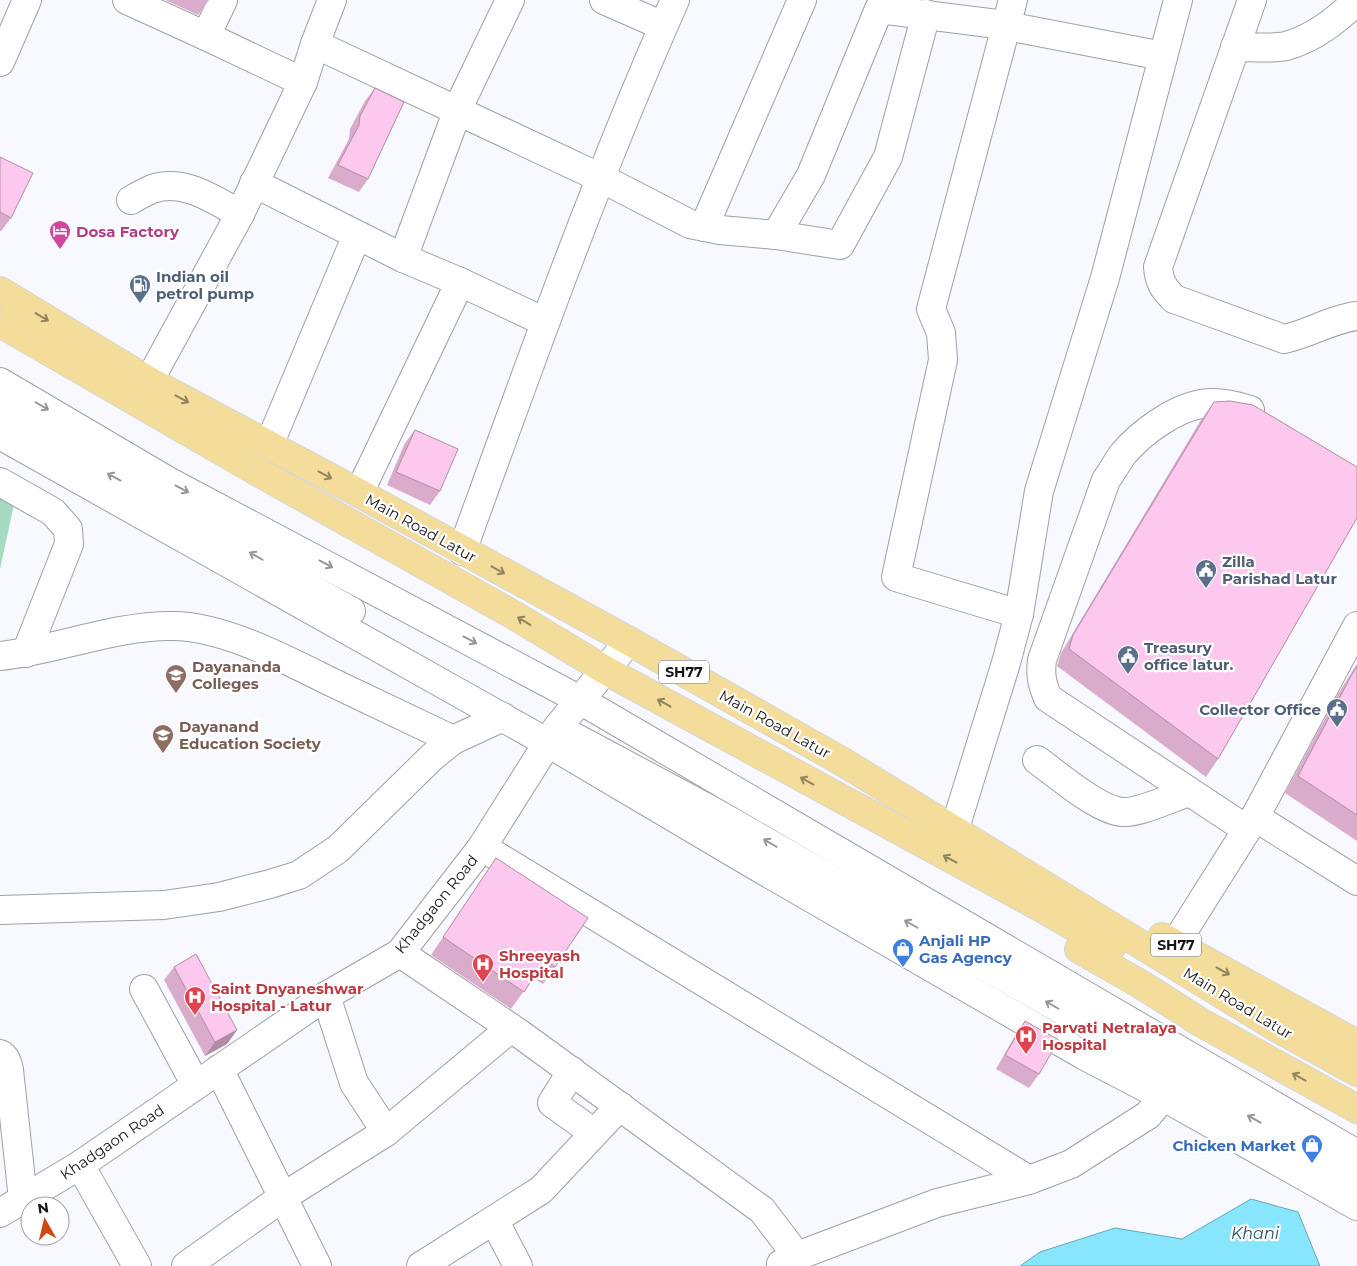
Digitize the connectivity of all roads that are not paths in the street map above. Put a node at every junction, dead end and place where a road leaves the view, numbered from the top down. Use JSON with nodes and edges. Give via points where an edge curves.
{"nodes":[{"id":1,"x":27,"y":0,"type":"edge"},
{"id":2,"x":127,"y":0,"type":"edge"},
{"id":3,"x":223,"y":0,"type":"edge"},
{"id":4,"x":332,"y":0,"type":"edge"},
{"id":5,"x":510,"y":0,"type":"edge"},
{"id":6,"x":604,"y":0,"type":"edge"},
{"id":7,"x":675,"y":0,"type":"edge"},
{"id":8,"x":802,"y":0,"type":"edge"},
{"id":9,"x":1013,"y":0,"type":"edge"},
{"id":10,"x":1178,"y":0,"type":"edge"},
{"id":11,"x":1252,"y":0,"type":"edge"},
{"id":12,"x":1357,"y":0,"type":"edge"},
{"id":13,"x":926,"y":14,"type":"junction"},
{"id":14,"x":663,"y":26,"type":"junction"},
{"id":15,"x":1006,"y":26,"type":"junction"},
{"id":16,"x":206,"y":36,"type":"junction"},
{"id":17,"x":315,"y":44,"type":"junction"},
{"id":18,"x":1235,"y":47,"type":"junction"},
{"id":19,"x":1163,"y":56,"type":"junction"},
{"id":20,"x":0,"y":62,"type":"edge"},
{"id":21,"x":303,"y":82,"type":"junction"},
{"id":22,"x":458,"y":110,"type":"junction"},
{"id":23,"x":602,"y":178,"type":"junction"},
{"id":24,"x":254,"y":184,"type":"junction"},
{"id":25,"x":131,"y":200,"type":"dead end"},
{"id":26,"x":240,"y":214,"type":"junction"},
{"id":27,"x":704,"y":227,"type":"junction"},
{"id":28,"x":776,"y":234,"type":"junction"},
{"id":29,"x":357,"y":235,"type":"junction"},
{"id":30,"x":403,"y":258,"type":"junction"},
{"id":31,"x":460,"y":282,"type":"junction"},
{"id":32,"x":0,"y":291,"type":"edge"},
{"id":33,"x":1357,"y":316,"type":"edge"},
{"id":34,"x":545,"y":322,"type":"junction"},
{"id":35,"x":0,"y":323,"type":"edge"},
{"id":36,"x":149,"y":381,"type":"junction"},
{"id":37,"x":0,"y":382,"type":"edge"},
{"id":38,"x":0,"y":412,"type":"edge"},
{"id":39,"x":1274,"y":423,"type":"edge"},
{"id":40,"x":0,"y":435,"type":"edge"},
{"id":41,"x":269,"y":445,"type":"junction"},
{"id":42,"x":0,"y":482,"type":"edge"},
{"id":43,"x":359,"y":493,"type":"junction"},
{"id":44,"x":462,"y":550,"type":"junction"},
{"id":45,"x":1018,"y":614,"type":"junction"},
{"id":46,"x":629,"y":641,"type":"junction"},
{"id":47,"x":1353,"y":641,"type":"edge"},
{"id":48,"x":13,"y":654,"type":"edge"},
{"id":49,"x":605,"y":670,"type":"junction"},
{"id":50,"x":580,"y":700,"type":"junction"},
{"id":51,"x":503,"y":717,"type":"junction"},
{"id":52,"x":553,"y":735,"type":"junction"},
{"id":53,"x":453,"y":740,"type":"junction"},
{"id":54,"x":1038,"y":760,"type":"dead end"},
{"id":55,"x":1189,"y":792,"type":"junction"},
{"id":56,"x":1251,"y":823,"type":"junction"},
{"id":57,"x":954,"y":831,"type":"junction"},
{"id":58,"x":482,"y":848,"type":"junction"},
{"id":59,"x":988,"y":865,"type":"junction"},
{"id":60,"x":1357,"y":881,"type":"edge"},
{"id":61,"x":0,"y":910,"type":"edge"},
{"id":62,"x":1175,"y":944,"type":"junction"},
{"id":63,"x":400,"y":953,"type":"junction"},
{"id":64,"x":144,"y":989,"type":"dead end"},
{"id":65,"x":326,"y":996,"type":"junction"},
{"id":66,"x":511,"y":1028,"type":"junction"},
{"id":67,"x":1357,"y":1044,"type":"edge"},
{"id":68,"x":0,"y":1054,"type":"edge"},
{"id":69,"x":219,"y":1069,"type":"junction"},
{"id":70,"x":572,"y":1071,"type":"junction"},
{"id":71,"x":1357,"y":1072,"type":"edge"},
{"id":72,"x":1179,"y":1078,"type":"junction"},
{"id":73,"x":196,"y":1085,"type":"junction"},
{"id":74,"x":1357,"y":1090,"type":"edge"},
{"id":75,"x":620,"y":1106,"type":"junction"},
{"id":76,"x":1357,"y":1109,"type":"edge"},
{"id":77,"x":386,"y":1132,"type":"junction"},
{"id":78,"x":594,"y":1133,"type":"junction"},
{"id":79,"x":1357,"y":1154,"type":"edge"},
{"id":80,"x":80,"y":1165,"type":"junction"},
{"id":81,"x":1357,"y":1178,"type":"edge"},
{"id":82,"x":1029,"y":1180,"type":"junction"},
{"id":83,"x":283,"y":1197,"type":"junction"},
{"id":84,"x":1357,"y":1206,"type":"edge"},
{"id":85,"x":6,"y":1208,"type":"edge"},
{"id":86,"x":494,"y":1220,"type":"junction"},
{"id":87,"x":789,"y":1263,"type":"edge"},
{"id":88,"x":137,"y":1266,"type":"edge"},
{"id":89,"x":186,"y":1266,"type":"edge"},
{"id":90,"x":318,"y":1266,"type":"edge"},
{"id":91,"x":421,"y":1266,"type":"edge"},
{"id":92,"x":518,"y":1266,"type":"edge"}],
"edges":[{"from":1,"to":20,"type":"street"},
{"from":2,"to":16,"type":"street"},
{"from":3,"to":16,"type":"street"},
{"from":4,"to":17,"type":"street"},
{"from":5,"to":22,"type":"street"},
{"from":6,"to":14,"type":"street"},
{"from":7,"to":14,"type":"street"},
{"from":8,"to":27,"type":"street"},
{"from":9,"to":15,"type":"street"},
{"from":10,"to":19,"type":"street"},
{"from":11,"to":18,"type":"street"},
{"from":12,"to":18,"type":"street","via":[[1333,23],[1308,38],[1284,46]]},
{"from":13,"to":15,"type":"street"},
{"from":13,"to":28,"type":"street","via":[[879,9],[811,176]]},
{"from":13,"to":28,"type":"street","via":[[888,157],[840,245]]},
{"from":14,"to":23,"type":"street"},
{"from":15,"to":19,"type":"street"},
{"from":15,"to":45,"type":"street","via":[[931,309],[941,333],[943,360],[896,576]]},
{"from":16,"to":21,"type":"street"},
{"from":17,"to":21,"type":"street"},
{"from":17,"to":22,"type":"street"},
{"from":18,"to":33,"type":"street","via":[[1158,267],[1164,289],[1174,299],[1284,339]]},
{"from":19,"to":45,"type":"street","via":[[1105,278],[1039,491]]},
{"from":21,"to":24,"type":"street"},
{"from":22,"to":23,"type":"street"},
{"from":22,"to":30,"type":"street"},
{"from":23,"to":27,"type":"street","via":[[690,224]]},
{"from":23,"to":34,"type":"street"},
{"from":24,"to":26,"type":"street"},
{"from":24,"to":29,"type":"street"},
{"from":25,"to":26,"type":"street","via":[[153,189],[178,186],[202,193]]},
{"from":26,"to":36,"type":"street"},
{"from":27,"to":28,"type":"street"},
{"from":29,"to":30,"type":"street"},
{"from":29,"to":41,"type":"street"},
{"from":30,"to":31,"type":"street"},
{"from":31,"to":34,"type":"street"},
{"from":31,"to":43,"type":"street"},
{"from":32,"to":36,"type":"main road","name":"Main Road Latur","number":"SH77","one_way":true},
{"from":34,"to":44,"type":"street"},
{"from":49,"to":35,"type":"main road","name":"Main Road Latur","number":"SH77","one_way":true},
{"from":36,"to":41,"type":"main road","name":"Main Road Latur","number":"SH77","one_way":true},
{"from":37,"to":50,"type":"street","one_way":true,"via":[[168,481]]},
{"from":52,"to":38,"type":"street","one_way":true,"via":[[158,500]]},
{"from":39,"to":55,"type":"street","via":[[1250,409],[1219,403],[1200,404],[1172,414],[1123,454],[1106,480],[1042,660],[1041,682],[1048,698]]},
{"from":40,"to":51,"type":"street"},
{"from":41,"to":43,"type":"main road","name":"Main Road Latur","number":"SH77","one_way":true},
{"from":42,"to":48,"type":"street","via":[[53,512],[68,529],[69,544]]},
{"from":43,"to":44,"type":"main road","name":"Main Road Latur","number":"SH77"},
{"from":44,"to":46,"type":"main road","name":"Main Road Latur","number":"SH77","one_way":true},
{"from":45,"to":57,"type":"street"},
{"from":46,"to":49,"type":"street","name":"Khadgaon Road"},
{"from":46,"to":57,"type":"main road","name":"Main Road Latur","number":"SH77","via":[[843,762]]},
{"from":47,"to":56,"type":"street"},
{"from":48,"to":53,"type":"street","via":[[140,627],[172,625],[204,629],[266,650]]},
{"from":49,"to":50,"type":"street","name":"Khadgaon Road"},
{"from":59,"to":49,"type":"main road","name":"Main Road Latur","number":"SH77","one_way":true},
{"from":50,"to":52,"type":"street","name":"Khadgaon Road"},
{"from":50,"to":72,"type":"street","one_way":true},
{"from":51,"to":52,"type":"street"},
{"from":51,"to":53,"type":"street"},
{"from":52,"to":58,"type":"street","name":"Khadgaon Road"},
{"from":52,"to":72,"type":"street","via":[[756,866],[1068,1046]]},
{"from":53,"to":61,"type":"street","via":[[338,849],[299,874],[219,897],[164,905]]},
{"from":54,"to":55,"type":"street","via":[[1105,808],[1124,812],[1141,809]]},
{"from":55,"to":56,"type":"street"},
{"from":56,"to":60,"type":"street"},
{"from":56,"to":62,"type":"street"},
{"from":57,"to":59,"type":"main road","name":"Main Road Latur","number":"SH77"},
{"from":58,"to":63,"type":"street","name":"Khadgaon Road"},
{"from":58,"to":82,"type":"street"},
{"from":59,"to":62,"type":"main road","number":"SH77","via":[[1058,876]]},
{"from":59,"to":71,"type":"main road","name":"Main Road Latur","number":"SH77"},
{"from":59,"to":74,"type":"main road","name":"Main Road Latur","number":"SH77","via":[[1042,908]]},
{"from":76,"to":59,"type":"main road","number":"SH77","one_way":true,"via":[[1200,1022],[1022,916]]},
{"from":62,"to":67,"type":"main road","number":"SH77","one_way":true},
{"from":63,"to":65,"type":"street","name":"Khadgaon Road"},
{"from":63,"to":66,"type":"street"},
{"from":64,"to":73,"type":"street"},
{"from":65,"to":69,"type":"street","name":"Khadgaon Road"},
{"from":65,"to":77,"type":"street","via":[[354,1083]]},
{"from":66,"to":70,"type":"street"},
{"from":66,"to":77,"type":"street"},
{"from":68,"to":85,"type":"street","via":[[8,1062],[9,1070]]},
{"from":69,"to":73,"type":"street","name":"Khadgaon Road"},
{"from":69,"to":83,"type":"street"},
{"from":70,"to":75,"type":"street"},
{"from":70,"to":78,"type":"street","via":[[552,1103]]},
{"from":72,"to":79,"type":"street"},
{"from":81,"to":72,"type":"street","one_way":true},
{"from":72,"to":82,"type":"street","via":[[1148,1115],[1072,1164]]},
{"from":72,"to":84,"type":"street"},
{"from":73,"to":80,"type":"street","name":"Khadgaon Road"},
{"from":75,"to":78,"type":"street"},
{"from":75,"to":87,"type":"street","via":[[762,1210]]},
{"from":77,"to":83,"type":"street"},
{"from":78,"to":86,"type":"street","via":[[541,1190]]},
{"from":80,"to":85,"type":"street","name":"Khadgaon Road"},
{"from":80,"to":88,"type":"street"},
{"from":82,"to":87,"type":"street","via":[[937,1202]]},
{"from":83,"to":89,"type":"street"},
{"from":83,"to":90,"type":"street"},
{"from":86,"to":91,"type":"street"},
{"from":86,"to":92,"type":"street"}]}
